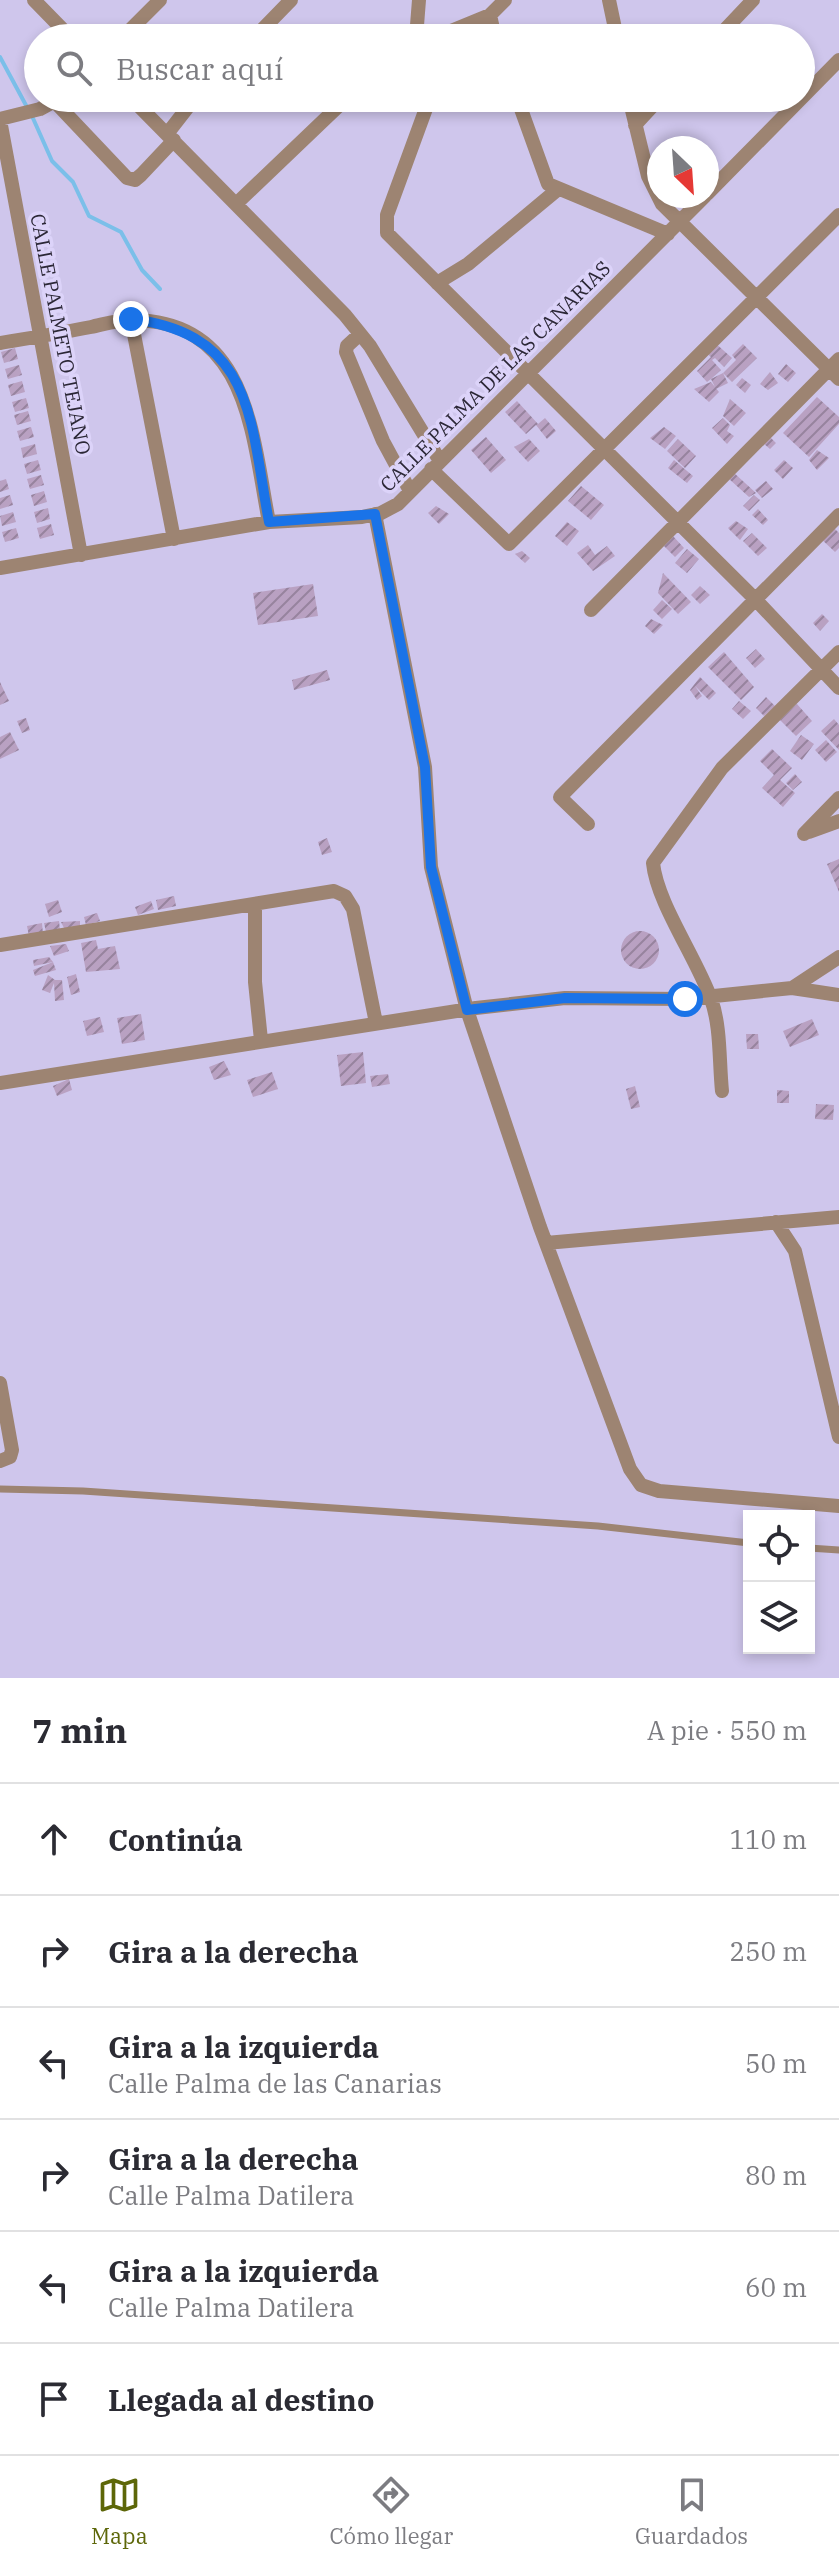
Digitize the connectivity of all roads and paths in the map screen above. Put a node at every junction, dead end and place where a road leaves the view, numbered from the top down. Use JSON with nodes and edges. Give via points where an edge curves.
{"nodes":[{"id":1,"x":34,"y":0,"type":"edge"},
{"id":2,"x":160,"y":0,"type":"edge"},
{"id":3,"x":291,"y":0,"type":"edge"},
{"id":4,"x":419,"y":0,"type":"edge"},
{"id":5,"x":505,"y":0,"type":"edge"},
{"id":6,"x":609,"y":0,"type":"edge"},
{"id":7,"x":753,"y":0,"type":"edge"},
{"id":8,"x":490,"y":15,"type":"junction"},
{"id":9,"x":57,"y":24,"type":"edge"},
{"id":10,"x":136,"y":24,"type":"edge"},
{"id":11,"x":268,"y":24,"type":"edge"},
{"id":12,"x":417,"y":24,"type":"edge"},
{"id":13,"x":468,"y":24,"type":"edge"},
{"id":14,"x":492,"y":24,"type":"edge"},
{"id":15,"x":614,"y":24,"type":"edge"},
{"id":16,"x":730,"y":24,"type":"edge"},
{"id":17,"x":839,"y":60,"type":"edge"},
{"id":18,"x":815,"y":84,"type":"edge"},
{"id":19,"x":24,"y":111,"type":"edge"},
{"id":20,"x":69,"y":112,"type":"edge"},
{"id":21,"x":145,"y":112,"type":"edge"},
{"id":22,"x":186,"y":112,"type":"edge"},
{"id":23,"x":332,"y":112,"type":"edge"},
{"id":24,"x":425,"y":112,"type":"edge"},
{"id":25,"x":522,"y":112,"type":"edge"},
{"id":26,"x":632,"y":112,"type":"edge"},
{"id":27,"x":647,"y":112,"type":"edge"},
{"id":28,"x":788,"y":112,"type":"edge"},
{"id":29,"x":0,"y":119,"type":"edge"},
{"id":30,"x":635,"y":125,"type":"junction"},
{"id":31,"x":170,"y":137,"type":"junction"},
{"id":32,"x":719,"y":182,"type":"edge"},
{"id":33,"x":557,"y":190,"type":"junction"},
{"id":34,"x":236,"y":204,"type":"junction"},
{"id":35,"x":693,"y":208,"type":"edge"},
{"id":36,"x":839,"y":215,"type":"edge"},
{"id":37,"x":679,"y":222,"type":"junction"},
{"id":38,"x":668,"y":234,"type":"junction"},
{"id":39,"x":437,"y":283,"type":"junction"},
{"id":40,"x":756,"y":297,"type":"junction"},
{"id":41,"x":131,"y":319,"type":"junction"},
{"id":42,"x":360,"y":334,"type":"junction"},
{"id":43,"x":41,"y":336,"type":"junction"},
{"id":44,"x":0,"y":343,"type":"edge"},
{"id":45,"x":836,"y":369,"type":"edge"},
{"id":46,"x":529,"y":373,"type":"junction"},
{"id":47,"x":603,"y":450,"type":"junction"},
{"id":48,"x":435,"y":465,"type":"junction"},
{"id":49,"x":410,"y":491,"type":"junction"},
{"id":50,"x":375,"y":514,"type":"junction"},
{"id":51,"x":839,"y":515,"type":"edge"},
{"id":52,"x":269,"y":522,"type":"junction"},
{"id":53,"x":677,"y":523,"type":"junction"},
{"id":54,"x":174,"y":539,"type":"junction"},
{"id":55,"x":81,"y":555,"type":"junction"},
{"id":56,"x":0,"y":568,"type":"edge"},
{"id":57,"x":756,"y":600,"type":"junction"},
{"id":58,"x":591,"y":610,"type":"dead end"},
{"id":59,"x":839,"y":652,"type":"edge"},
{"id":60,"x":822,"y":670,"type":"junction"},
{"id":61,"x":839,"y":688,"type":"edge"},
{"id":62,"x":839,"y":798,"type":"edge"},
{"id":63,"x":839,"y":821,"type":"edge"},
{"id":64,"x":588,"y":824,"type":"dead end"},
{"id":65,"x":255,"y":904,"type":"junction"},
{"id":66,"x":0,"y":945,"type":"edge"},
{"id":67,"x":839,"y":957,"type":"edge"},
{"id":68,"x":792,"y":988,"type":"junction"},
{"id":69,"x":839,"y":995,"type":"edge"},
{"id":70,"x":710,"y":997,"type":"junction"},
{"id":71,"x":467,"y":1010,"type":"junction"},
{"id":72,"x":376,"y":1023,"type":"junction"},
{"id":73,"x":261,"y":1040,"type":"junction"},
{"id":74,"x":0,"y":1083,"type":"edge"},
{"id":75,"x":722,"y":1091,"type":"dead end"},
{"id":76,"x":839,"y":1217,"type":"edge"},
{"id":77,"x":776,"y":1222,"type":"junction"},
{"id":78,"x":546,"y":1243,"type":"junction"},
{"id":79,"x":0,"y":1383,"type":"edge"},
{"id":80,"x":839,"y":1437,"type":"edge"},
{"id":81,"x":5,"y":1459,"type":"edge"},
{"id":82,"x":0,"y":1489,"type":"edge"},
{"id":83,"x":839,"y":1506,"type":"edge"},
{"id":84,"x":743,"y":1542,"type":"edge"},
{"id":85,"x":815,"y":1548,"type":"edge"},
{"id":86,"x":839,"y":1550,"type":"edge"}],
"edges":[{"from":1,"to":9,"type":"street"},
{"from":2,"to":10,"type":"street"},
{"from":3,"to":11,"type":"street"},
{"from":4,"to":12,"type":"street"},
{"from":5,"to":8,"type":"street"},
{"from":6,"to":15,"type":"street"},
{"from":7,"to":16,"type":"street"},
{"from":8,"to":13,"type":"street"},
{"from":8,"to":14,"type":"street"},
{"from":17,"to":18,"type":"street","name":"CALLE PALMA DE LAS CANARIAS"},
{"from":19,"to":29,"type":"street"},
{"from":20,"to":31,"type":"street","via":[[127,178],[135,180]]},
{"from":21,"to":31,"type":"street"},
{"from":22,"to":31,"type":"street"},
{"from":23,"to":34,"type":"street"},
{"from":24,"to":39,"type":"street","via":[[387,215],[387,233]]},
{"from":25,"to":33,"type":"street","via":[[542,172]]},
{"from":26,"to":30,"type":"street"},
{"from":27,"to":30,"type":"street"},
{"from":28,"to":32,"type":"street","name":"CALLE PALMA DE LAS CANARIAS"},
{"from":29,"to":43,"type":"street","name":"CALLE PALMETO TEJANO"},
{"from":30,"to":37,"type":"street","via":[[648,176],[662,204]]},
{"from":31,"to":34,"type":"street"},
{"from":33,"to":38,"type":"street"},
{"from":33,"to":39,"type":"street"},
{"from":34,"to":42,"type":"street"},
{"from":35,"to":37,"type":"street","name":"CALLE PALMA DE LAS CANARIAS"},
{"from":36,"to":40,"type":"street"},
{"from":37,"to":38,"type":"street","name":"CALLE PALMA DE LAS CANARIAS"},
{"from":37,"to":40,"type":"street"},
{"from":38,"to":46,"type":"street","name":"CALLE PALMA DE LAS CANARIAS"},
{"from":39,"to":46,"type":"street"},
{"from":40,"to":45,"type":"street"},
{"from":40,"to":47,"type":"street"},
{"from":41,"to":43,"type":"street"},
{"from":41,"to":52,"type":"street","via":[[167,324],[204,341],[234,375],[248,413]]},
{"from":41,"to":54,"type":"street"},
{"from":42,"to":48,"type":"street"},
{"from":42,"to":49,"type":"street","via":[[346,352]]},
{"from":43,"to":44,"type":"street"},
{"from":43,"to":55,"type":"street","name":"CALLE PALMETO TEJANO"},
{"from":45,"to":53,"type":"street"},
{"from":46,"to":47,"type":"street"},
{"from":46,"to":48,"type":"street","name":"CALLE PALMA DE LAS CANARIAS"},
{"from":47,"to":48,"type":"street","via":[[509,544]]},
{"from":47,"to":53,"type":"street"},
{"from":48,"to":49,"type":"street","name":"CALLE PALMA DE LAS CANARIAS"},
{"from":49,"to":50,"type":"street","name":"CALLE PALMA DE LAS CANARIAS","via":[[398,504]]},
{"from":50,"to":52,"type":"street","name":"CALLE PALMA DE LAS CANARIAS"},
{"from":50,"to":71,"type":"street","via":[[425,767],[431,867]]},
{"from":51,"to":57,"type":"street"},
{"from":52,"to":54,"type":"street","name":"CALLE PALMA DE LAS CANARIAS"},
{"from":53,"to":57,"type":"street"},
{"from":53,"to":58,"type":"street"},
{"from":54,"to":55,"type":"street","name":"CALLE PALMA DE LAS CANARIAS"},
{"from":55,"to":56,"type":"street","name":"CALLE PALMA DE LAS CANARIAS"},
{"from":57,"to":60,"type":"street"},
{"from":57,"to":64,"type":"street","via":[[560,797]]},
{"from":59,"to":60,"type":"street"},
{"from":60,"to":61,"type":"street"},
{"from":60,"to":70,"type":"street","via":[[722,768],[653,863],[655,885]]},
{"from":62,"to":63,"type":"street","via":[[804,834]]},
{"from":65,"to":66,"type":"street"},
{"from":65,"to":72,"type":"street","via":[[334,891],[345,896],[353,909]]},
{"from":65,"to":73,"type":"street"},
{"from":67,"to":68,"type":"street"},
{"from":68,"to":69,"type":"street"},
{"from":68,"to":70,"type":"street"},
{"from":70,"to":71,"type":"street","via":[[565,998]]},
{"from":70,"to":75,"type":"street"},
{"from":71,"to":72,"type":"street"},
{"from":71,"to":78,"type":"street"},
{"from":72,"to":73,"type":"street"},
{"from":73,"to":74,"type":"street"},
{"from":76,"to":77,"type":"street"},
{"from":77,"to":78,"type":"street"},
{"from":77,"to":80,"type":"street","via":[[795,1251]]},
{"from":78,"to":83,"type":"street","via":[[630,1469],[641,1485],[659,1491]]},
{"from":79,"to":81,"type":"street"},
{"from":82,"to":84,"type":"lane","via":[[598,1526]]},
{"from":85,"to":86,"type":"lane"}]}
